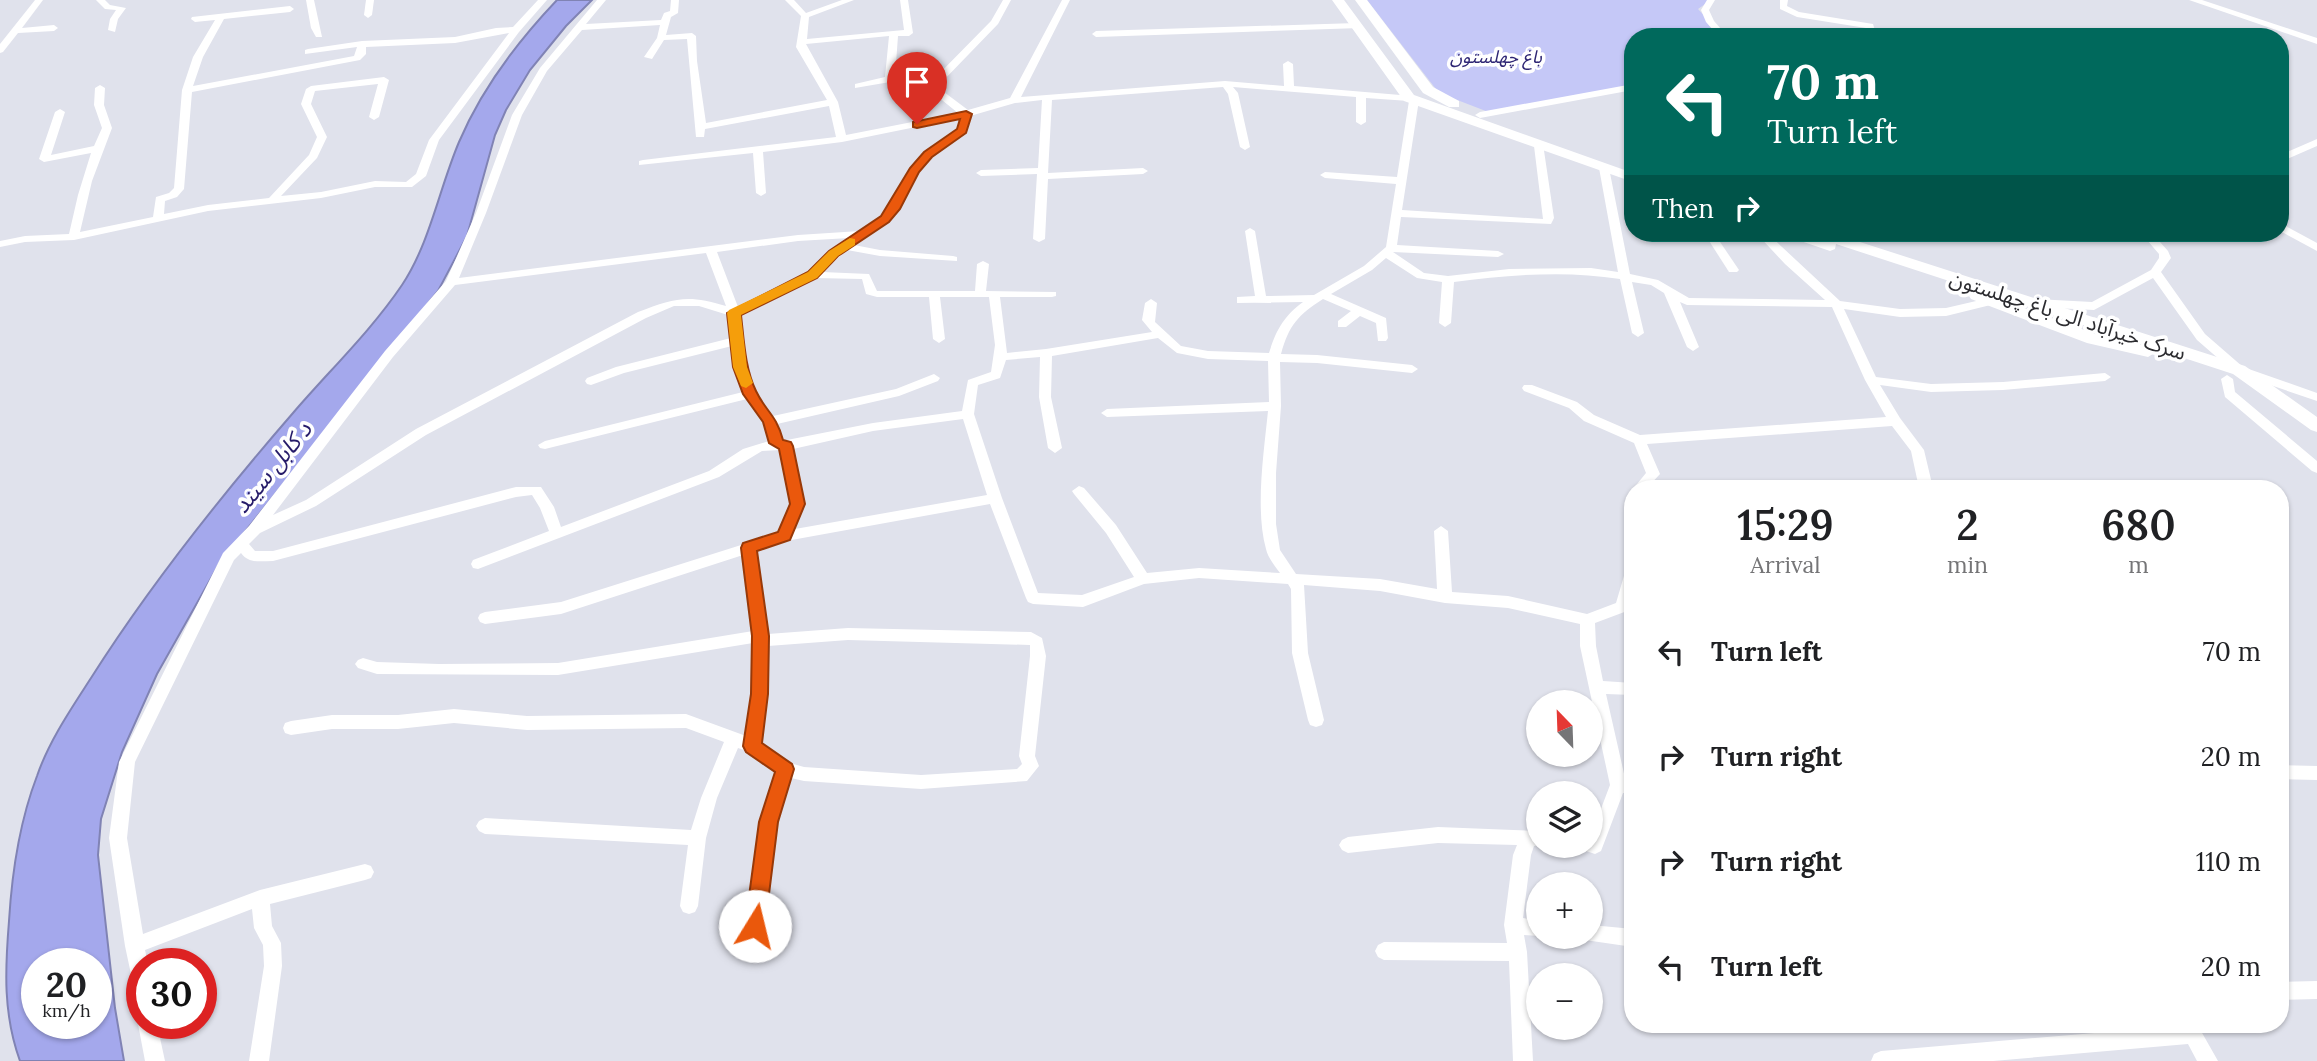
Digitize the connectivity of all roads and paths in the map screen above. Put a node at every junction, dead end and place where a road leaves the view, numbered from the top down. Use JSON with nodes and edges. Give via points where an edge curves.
{"nodes":[{"id":1,"x":39,"y":0,"type":"edge"},
{"id":2,"x":100,"y":0,"type":"edge"},
{"id":3,"x":310,"y":0,"type":"edge"},
{"id":4,"x":370,"y":0,"type":"edge"},
{"id":5,"x":543,"y":0,"type":"edge"},
{"id":6,"x":602,"y":0,"type":"edge"},
{"id":7,"x":675,"y":0,"type":"edge"},
{"id":8,"x":850,"y":0,"type":"edge"},
{"id":9,"x":904,"y":0,"type":"edge"},
{"id":10,"x":1007,"y":0,"type":"edge"},
{"id":11,"x":1066,"y":0,"type":"edge"},
{"id":12,"x":1338,"y":0,"type":"edge"},
{"id":13,"x":1360,"y":0,"type":"edge"},
{"id":14,"x":1711,"y":0,"type":"edge"},
{"id":15,"x":1784,"y":0,"type":"edge"},
{"id":16,"x":2193,"y":0,"type":"edge"},
{"id":17,"x":794,"y":1,"type":"edge"},
{"id":18,"x":289,"y":9,"type":"dead end"},
{"id":19,"x":368,"y":15,"type":"dead end"},
{"id":20,"x":805,"y":16,"type":"junction"},
{"id":21,"x":220,"y":18,"type":"junction"},
{"id":22,"x":195,"y":19,"type":"dead end"},
{"id":23,"x":665,"y":22,"type":"junction"},
{"id":24,"x":1357,"y":26,"type":"junction"},
{"id":25,"x":580,"y":27,"type":"junction"},
{"id":26,"x":54,"y":28,"type":"dead end"},
{"id":27,"x":1716,"y":28,"type":"edge"},
{"id":28,"x":1870,"y":28,"type":"edge"},
{"id":29,"x":2278,"y":28,"type":"edge"},
{"id":30,"x":112,"y":30,"type":"dead end"},
{"id":31,"x":516,"y":30,"type":"junction"},
{"id":32,"x":15,"y":31,"type":"junction"},
{"id":33,"x":2289,"y":32,"type":"edge"},
{"id":34,"x":894,"y":34,"type":"junction"},
{"id":35,"x":1096,"y":34,"type":"dead end"},
{"id":36,"x":319,"y":35,"type":"dead end"},
{"id":37,"x":661,"y":38,"type":"junction"},
{"id":38,"x":4,"y":41,"type":"edge"},
{"id":39,"x":2317,"y":41,"type":"edge"},
{"id":40,"x":802,"y":42,"type":"junction"},
{"id":41,"x":362,"y":44,"type":"junction"},
{"id":42,"x":0,"y":50,"type":"edge"},
{"id":43,"x":308,"y":52,"type":"dead end"},
{"id":44,"x":649,"y":57,"type":"dead end"},
{"id":45,"x":1288,"y":64,"type":"dead end"},
{"id":46,"x":890,"y":79,"type":"junction"},
{"id":47,"x":934,"y":84,"type":"junction"},
{"id":48,"x":1224,"y":84,"type":"junction"},
{"id":49,"x":858,"y":86,"type":"dead end"},
{"id":50,"x":1289,"y":87,"type":"junction"},
{"id":51,"x":100,"y":88,"type":"dead end"},
{"id":52,"x":1624,"y":89,"type":"edge"},
{"id":53,"x":187,"y":90,"type":"junction"},
{"id":54,"x":1361,"y":94,"type":"junction"},
{"id":55,"x":1047,"y":97,"type":"junction"},
{"id":56,"x":1412,"y":99,"type":"junction"},
{"id":57,"x":1014,"y":100,"type":"junction"},
{"id":58,"x":833,"y":102,"type":"junction"},
{"id":59,"x":60,"y":112,"type":"dead end"},
{"id":60,"x":966,"y":114,"type":"junction"},
{"id":61,"x":1480,"y":115,"type":"junction"},
{"id":62,"x":374,"y":117,"type":"dead end"},
{"id":63,"x":1361,"y":121,"type":"dead end"},
{"id":64,"x":842,"y":139,"type":"junction"},
{"id":65,"x":2317,"y":142,"type":"edge"},
{"id":66,"x":1539,"y":145,"type":"junction"},
{"id":67,"x":1245,"y":146,"type":"dead end"},
{"id":68,"x":96,"y":149,"type":"junction"},
{"id":69,"x":758,"y":151,"type":"junction"},
{"id":70,"x":2289,"y":155,"type":"edge"},
{"id":71,"x":643,"y":163,"type":"dead end"},
{"id":72,"x":1624,"y":165,"type":"edge"},
{"id":73,"x":1604,"y":168,"type":"junction"},
{"id":74,"x":1143,"y":171,"type":"dead end"},
{"id":75,"x":981,"y":173,"type":"dead end"},
{"id":76,"x":1042,"y":173,"type":"junction"},
{"id":77,"x":1325,"y":175,"type":"dead end"},
{"id":78,"x":1624,"y":175,"type":"edge"},
{"id":79,"x":1404,"y":181,"type":"junction"},
{"id":80,"x":761,"y":193,"type":"dead end"},
{"id":81,"x":272,"y":201,"type":"junction"},
{"id":82,"x":1395,"y":213,"type":"junction"},
{"id":83,"x":158,"y":218,"type":"junction"},
{"id":84,"x":1251,"y":230,"type":"dead end"},
{"id":85,"x":2289,"y":231,"type":"edge"},
{"id":86,"x":862,"y":234,"type":"junction"},
{"id":87,"x":75,"y":237,"type":"junction"},
{"id":88,"x":1040,"y":239,"type":"dead end"},
{"id":89,"x":1715,"y":242,"type":"edge"},
{"id":90,"x":1770,"y":242,"type":"edge"},
{"id":91,"x":1816,"y":242,"type":"edge"},
{"id":92,"x":1845,"y":242,"type":"edge"},
{"id":93,"x":2154,"y":242,"type":"edge"},
{"id":94,"x":0,"y":244,"type":"edge"},
{"id":95,"x":844,"y":246,"type":"junction"},
{"id":96,"x":2317,"y":248,"type":"edge"},
{"id":97,"x":711,"y":250,"type":"junction"},
{"id":98,"x":1389,"y":251,"type":"junction"},
{"id":99,"x":1498,"y":254,"type":"dead end"},
{"id":100,"x":1892,"y":258,"type":"junction"},
{"id":101,"x":953,"y":259,"type":"dead end"},
{"id":102,"x":983,"y":264,"type":"dead end"},
{"id":103,"x":1733,"y":270,"type":"dead end"},
{"id":104,"x":2155,"y":272,"type":"junction"},
{"id":105,"x":813,"y":275,"type":"junction"},
{"id":106,"x":1626,"y":278,"type":"junction"},
{"id":107,"x":1448,"y":279,"type":"junction"},
{"id":108,"x":1962,"y":280,"type":"junction"},
{"id":109,"x":451,"y":282,"type":"junction"},
{"id":110,"x":1669,"y":290,"type":"junction"},
{"id":111,"x":934,"y":294,"type":"junction"},
{"id":112,"x":980,"y":294,"type":"junction"},
{"id":113,"x":994,"y":294,"type":"junction"},
{"id":114,"x":1052,"y":294,"type":"dead end"},
{"id":115,"x":1319,"y":296,"type":"junction"},
{"id":116,"x":2015,"y":296,"type":"junction"},
{"id":117,"x":1261,"y":298,"type":"junction"},
{"id":118,"x":1241,"y":300,"type":"dead end"},
{"id":119,"x":1990,"y":302,"type":"junction"},
{"id":120,"x":1151,"y":303,"type":"dead end"},
{"id":121,"x":2036,"y":303,"type":"junction"},
{"id":122,"x":1836,"y":304,"type":"junction"},
{"id":123,"x":1359,"y":311,"type":"junction"},
{"id":124,"x":734,"y":313,"type":"junction"},
{"id":125,"x":1445,"y":323,"type":"dead end"},
{"id":126,"x":1342,"y":324,"type":"dead end"},
{"id":127,"x":1638,"y":333,"type":"dead end"},
{"id":128,"x":1162,"y":334,"type":"junction"},
{"id":129,"x":1382,"y":338,"type":"dead end"},
{"id":130,"x":939,"y":339,"type":"dead end"},
{"id":131,"x":736,"y":341,"type":"junction"},
{"id":132,"x":1693,"y":347,"type":"dead end"},
{"id":133,"x":1046,"y":353,"type":"junction"},
{"id":134,"x":1001,"y":357,"type":"junction"},
{"id":135,"x":1273,"y":358,"type":"junction"},
{"id":136,"x":1412,"y":369,"type":"dead end"},
{"id":137,"x":2233,"y":374,"type":"junction"},
{"id":138,"x":2105,"y":377,"type":"dead end"},
{"id":139,"x":934,"y":379,"type":"dead end"},
{"id":140,"x":1871,"y":380,"type":"junction"},
{"id":141,"x":592,"y":381,"type":"dead end"},
{"id":142,"x":1528,"y":388,"type":"dead end"},
{"id":143,"x":750,"y":394,"type":"junction"},
{"id":144,"x":2317,"y":397,"type":"edge"},
{"id":145,"x":1275,"y":406,"type":"junction"},
{"id":146,"x":1107,"y":413,"type":"dead end"},
{"id":147,"x":968,"y":414,"type":"junction"},
{"id":148,"x":771,"y":421,"type":"junction"},
{"id":149,"x":1895,"y":421,"type":"junction"},
{"id":150,"x":2317,"y":426,"type":"edge"},
{"id":151,"x":2317,"y":438,"type":"edge"},
{"id":152,"x":1639,"y":440,"type":"junction"},
{"id":153,"x":545,"y":445,"type":"dead end"},
{"id":154,"x":781,"y":445,"type":"junction"},
{"id":155,"x":1055,"y":448,"type":"dead end"},
{"id":156,"x":2317,"y":468,"type":"edge"},
{"id":157,"x":1647,"y":480,"type":"edge"},
{"id":158,"x":1924,"y":480,"type":"edge"},
{"id":159,"x":1079,"y":491,"type":"dead end"},
{"id":160,"x":995,"y":498,"type":"junction"},
{"id":161,"x":254,"y":530,"type":"junction"},
{"id":162,"x":1441,"y":531,"type":"dead end"},
{"id":163,"x":557,"y":534,"type":"junction"},
{"id":164,"x":785,"y":536,"type":"junction"},
{"id":165,"x":241,"y":543,"type":"junction"},
{"id":166,"x":749,"y":548,"type":"junction"},
{"id":167,"x":478,"y":564,"type":"dead end"},
{"id":168,"x":1143,"y":579,"type":"junction"},
{"id":169,"x":1292,"y":580,"type":"junction"},
{"id":170,"x":1445,"y":597,"type":"junction"},
{"id":171,"x":1624,"y":600,"type":"edge"},
{"id":172,"x":485,"y":618,"type":"dead end"},
{"id":173,"x":1587,"y":620,"type":"junction"},
{"id":174,"x":761,"y":636,"type":"junction"},
{"id":175,"x":363,"y":664,"type":"dead end"},
{"id":176,"x":1597,"y":687,"type":"junction"},
{"id":177,"x":1624,"y":688,"type":"edge"},
{"id":178,"x":1316,"y":720,"type":"dead end"},
{"id":179,"x":291,"y":728,"type":"dead end"},
{"id":180,"x":733,"y":741,"type":"junction"},
{"id":181,"x":753,"y":746,"type":"junction"},
{"id":182,"x":785,"y":769,"type":"junction"},
{"id":183,"x":2289,"y":772,"type":"edge"},
{"id":184,"x":2317,"y":773,"type":"edge"},
{"id":185,"x":1624,"y":782,"type":"edge"},
{"id":186,"x":1624,"y":787,"type":"edge"},
{"id":187,"x":485,"y":826,"type":"dead end"},
{"id":188,"x":1603,"y":830,"type":"edge"},
{"id":189,"x":697,"y":838,"type":"junction"},
{"id":190,"x":1526,"y":839,"type":"edge"},
{"id":191,"x":1348,"y":845,"type":"dead end"},
{"id":192,"x":1526,"y":849,"type":"edge"},
{"id":193,"x":365,"y":873,"type":"dead end"},
{"id":194,"x":260,"y":898,"type":"junction"},
{"id":195,"x":689,"y":906,"type":"dead end"},
{"id":196,"x":1513,"y":925,"type":"junction"},
{"id":197,"x":1526,"y":927,"type":"edge"},
{"id":198,"x":1603,"y":935,"type":"edge"},
{"id":199,"x":1624,"y":937,"type":"edge"},
{"id":200,"x":134,"y":946,"type":"joint"},
{"id":201,"x":751,"y":950,"type":"dead end"},
{"id":202,"x":1384,"y":951,"type":"dead end"},
{"id":203,"x":1518,"y":952,"type":"junction"},
{"id":204,"x":2317,"y":990,"type":"edge"},
{"id":205,"x":2289,"y":991,"type":"edge"},
{"id":206,"x":2151,"y":1033,"type":"edge"},
{"id":207,"x":2192,"y":1033,"type":"edge"},
{"id":208,"x":151,"y":1039,"type":"edge"},
{"id":209,"x":155,"y":1061,"type":"edge"},
{"id":210,"x":259,"y":1061,"type":"edge"},
{"id":211,"x":1523,"y":1061,"type":"edge"},
{"id":212,"x":1881,"y":1061,"type":"edge"},
{"id":213,"x":2208,"y":1061,"type":"edge"}],
"edges":[{"from":1,"to":32,"type":"street"},
{"from":2,"to":30,"type":"street","via":[[107,7],[122,8]]},
{"from":3,"to":36,"type":"street"},
{"from":4,"to":19,"type":"street"},
{"from":5,"to":31,"type":"street"},
{"from":6,"to":25,"type":"street"},
{"from":7,"to":23,"type":"street","via":[[674,13],[667,15]]},
{"from":8,"to":20,"type":"street"},
{"from":9,"to":34,"type":"street","via":[[909,33]]},
{"from":10,"to":47,"type":"street","via":[[995,22]]},
{"from":11,"to":57,"type":"street"},
{"from":12,"to":24,"type":"main road"},
{"from":13,"to":61,"type":"main road","via":[[1428,90]]},
{"from":14,"to":27,"type":"street","via":[[1705,10]]},
{"from":15,"to":28,"type":"street","via":[[1783,7],[1797,14]]},
{"from":16,"to":29,"type":"street"},
{"from":17,"to":20,"type":"street"},
{"from":18,"to":21,"type":"street"},
{"from":20,"to":40,"type":"street"},
{"from":21,"to":22,"type":"street"},
{"from":21,"to":53,"type":"street","via":[[198,57]]},
{"from":23,"to":25,"type":"street"},
{"from":23,"to":37,"type":"street"},
{"from":24,"to":35,"type":"street"},
{"from":24,"to":56,"type":"main road"},
{"from":25,"to":109,"type":"street","via":[[542,70],[517,115]]},
{"from":26,"to":32,"type":"street"},
{"from":31,"to":41,"type":"street","via":[[455,40]]},
{"from":31,"to":81,"type":"street","via":[[434,140],[421,176],[408,185],[375,184]]},
{"from":32,"to":38,"type":"street"},
{"from":33,"to":39,"type":"street"},
{"from":34,"to":40,"type":"street"},
{"from":34,"to":46,"type":"street"},
{"from":37,"to":44,"type":"street"},
{"from":37,"to":58,"type":"street","via":[[692,36],[701,132]]},
{"from":38,"to":42,"type":"street"},
{"from":40,"to":58,"type":"street"},
{"from":41,"to":43,"type":"street"},
{"from":41,"to":53,"type":"street","via":[[357,58]]},
{"from":45,"to":50,"type":"street"},
{"from":46,"to":47,"type":"street"},
{"from":46,"to":49,"type":"street"},
{"from":47,"to":60,"type":"street","via":[[935,90]]},
{"from":48,"to":50,"type":"street"},
{"from":48,"to":55,"type":"street"},
{"from":48,"to":67,"type":"street","via":[[1233,93]]},
{"from":50,"to":54,"type":"street"},
{"from":51,"to":68,"type":"street","via":[[99,105],[107,128]]},
{"from":52,"to":61,"type":"street"},
{"from":53,"to":83,"type":"street","via":[[179,189],[160,199]]},
{"from":54,"to":56,"type":"street"},
{"from":54,"to":63,"type":"street"},
{"from":55,"to":57,"type":"street"},
{"from":55,"to":76,"type":"street"},
{"from":56,"to":66,"type":"main road"},
{"from":56,"to":79,"type":"street"},
{"from":57,"to":60,"type":"street"},
{"from":58,"to":64,"type":"street"},
{"from":59,"to":68,"type":"street","via":[[44,159]]},
{"from":60,"to":64,"type":"street"},
{"from":60,"to":86,"type":"street","via":[[962,131],[928,155],[914,170],[894,209]]},
{"from":61,"to":72,"type":"main road"},
{"from":62,"to":81,"type":"street","via":[[384,80],[311,89],[306,104],[322,138],[318,151]]},
{"from":64,"to":69,"type":"street"},
{"from":65,"to":70,"type":"street"},
{"from":66,"to":73,"type":"main road"},
{"from":66,"to":82,"type":"street","via":[[1547,222]]},
{"from":68,"to":87,"type":"street"},
{"from":69,"to":71,"type":"street"},
{"from":69,"to":80,"type":"street"},
{"from":73,"to":78,"type":"main road"},
{"from":73,"to":106,"type":"street"},
{"from":74,"to":76,"type":"street"},
{"from":75,"to":76,"type":"street"},
{"from":76,"to":88,"type":"street"},
{"from":77,"to":79,"type":"street"},
{"from":79,"to":82,"type":"street"},
{"from":81,"to":83,"type":"street"},
{"from":82,"to":98,"type":"street"},
{"from":83,"to":87,"type":"street"},
{"from":84,"to":117,"type":"street"},
{"from":85,"to":96,"type":"street"},
{"from":86,"to":95,"type":"street"},
{"from":86,"to":97,"type":"street","via":[[798,237]]},
{"from":87,"to":94,"type":"street"},
{"from":89,"to":103,"type":"street"},
{"from":90,"to":122,"type":"street"},
{"from":91,"to":100,"type":"main road","via":[[1867,260]]},
{"from":92,"to":100,"type":"main road","name":"سرک خیرآباد الی باغ چهلستون"},
{"from":93,"to":104,"type":"street","via":[[2165,258]]},
{"from":95,"to":101,"type":"street"},
{"from":95,"to":105,"type":"street"},
{"from":97,"to":109,"type":"street"},
{"from":97,"to":124,"type":"street"},
{"from":98,"to":99,"type":"street"},
{"from":98,"to":107,"type":"street","via":[[1421,276]]},
{"from":98,"to":115,"type":"street"},
{"from":100,"to":108,"type":"main road","name":"سرک خیرآباد الی باغ چهلستون"},
{"from":102,"to":112,"type":"street"},
{"from":104,"to":121,"type":"street","via":[[2094,306]]},
{"from":104,"to":137,"type":"street"},
{"from":105,"to":111,"type":"street","via":[[865,276],[870,292],[877,294]]},
{"from":105,"to":124,"type":"street"},
{"from":106,"to":107,"type":"street","via":[[1591,271],[1508,272]]},
{"from":106,"to":110,"type":"street","via":[[1654,282]]},
{"from":106,"to":127,"type":"street"},
{"from":107,"to":125,"type":"street"},
{"from":108,"to":116,"type":"main road","name":"سرک خیرآباد الی باغ چهلستون"},
{"from":108,"to":119,"type":"main road","via":[[1979,298]]},
{"from":109,"to":161,"type":"street","via":[[389,354]]},
{"from":110,"to":122,"type":"street","via":[[1687,301]]},
{"from":110,"to":132,"type":"street"},
{"from":111,"to":112,"type":"street"},
{"from":111,"to":130,"type":"street"},
{"from":112,"to":113,"type":"street"},
{"from":113,"to":114,"type":"street"},
{"from":113,"to":134,"type":"street"},
{"from":115,"to":117,"type":"street"},
{"from":115,"to":123,"type":"street"},
{"from":115,"to":135,"type":"street","via":[[1291,317]]},
{"from":116,"to":119,"type":"street"},
{"from":116,"to":121,"type":"main road","name":"سرک خیرآباد الی باغ چهلستون"},
{"from":117,"to":118,"type":"street"},
{"from":119,"to":122,"type":"street","via":[[1946,312],[1900,313]]},
{"from":119,"to":137,"type":"main road","via":[[2093,339]]},
{"from":120,"to":128,"type":"street","via":[[1148,320]]},
{"from":121,"to":137,"type":"main road","name":"سرک خیرآباد الی باغ چهلستون"},
{"from":122,"to":140,"type":"street"},
{"from":123,"to":126,"type":"street"},
{"from":123,"to":129,"type":"street","via":[[1382,321]]},
{"from":124,"to":131,"type":"street"},
{"from":124,"to":161,"type":"street","via":[[700,302],[673,303],[642,315],[421,432],[311,503]]},
{"from":128,"to":133,"type":"street"},
{"from":128,"to":135,"type":"street","via":[[1177,349]]},
{"from":131,"to":141,"type":"street"},
{"from":131,"to":143,"type":"street"},
{"from":133,"to":134,"type":"street"},
{"from":133,"to":155,"type":"street","via":[[1045,397]]},
{"from":134,"to":147,"type":"street","via":[[996,375],[972,383]]},
{"from":135,"to":136,"type":"street"},
{"from":135,"to":145,"type":"street"},
{"from":137,"to":144,"type":"street","name":"سرک خیرآباد الی باغ چهلستون"},
{"from":137,"to":150,"type":"main road","via":[[2274,393]]},
{"from":137,"to":151,"type":"main road"},
{"from":137,"to":156,"type":"street","via":[[2229,394]]},
{"from":138,"to":140,"type":"street","via":[[1931,388]]},
{"from":139,"to":148,"type":"street","via":[[899,392]]},
{"from":140,"to":149,"type":"street"},
{"from":142,"to":152,"type":"street","via":[[1573,405],[1589,418]]},
{"from":143,"to":148,"type":"street"},
{"from":143,"to":153,"type":"street"},
{"from":145,"to":146,"type":"street"},
{"from":145,"to":169,"type":"street","via":[[1269,524],[1273,551]]},
{"from":147,"to":154,"type":"street"},
{"from":147,"to":160,"type":"street"},
{"from":148,"to":154,"type":"street"},
{"from":149,"to":152,"type":"street"},
{"from":149,"to":158,"type":"street","via":[[1917,450]]},
{"from":152,"to":157,"type":"street","via":[[1653,474]]},
{"from":154,"to":163,"type":"street","via":[[739,456],[715,474]]},
{"from":154,"to":164,"type":"street","via":[[797,504]]},
{"from":159,"to":168,"type":"street","via":[[1111,529]]},
{"from":160,"to":164,"type":"street"},
{"from":160,"to":168,"type":"street","via":[[1033,598],[1083,601]]},
{"from":161,"to":165,"type":"street"},
{"from":162,"to":170,"type":"street"},
{"from":163,"to":165,"type":"street","via":[[536,490],[273,556],[251,556]]},
{"from":163,"to":167,"type":"street"},
{"from":164,"to":166,"type":"street"},
{"from":165,"to":200,"type":"street","via":[[228,557],[127,762],[117,838]]},
{"from":166,"to":172,"type":"street","via":[[561,608]]},
{"from":166,"to":174,"type":"street"},
{"from":168,"to":169,"type":"street","via":[[1199,573]]},
{"from":169,"to":170,"type":"street","via":[[1380,585]]},
{"from":169,"to":178,"type":"street","via":[[1298,589],[1300,653]]},
{"from":170,"to":173,"type":"street","via":[[1508,602]]},
{"from":171,"to":173,"type":"street","via":[[1622,607]]},
{"from":173,"to":176,"type":"street"},
{"from":174,"to":175,"type":"street","via":[[558,669],[439,670]]},
{"from":174,"to":181,"type":"street"},
{"from":174,"to":182,"type":"street","via":[[764,640],[848,634],[1031,638],[1037,642],[1027,756],[1031,766],[1021,776],[921,782]]},
{"from":176,"to":177,"type":"street"},
{"from":176,"to":185,"type":"street"},
{"from":179,"to":180,"type":"street","via":[[454,716],[527,723],[686,721]]},
{"from":180,"to":181,"type":"street"},
{"from":180,"to":189,"type":"street"},
{"from":181,"to":182,"type":"street"},
{"from":182,"to":201,"type":"street","via":[[769,822]]},
{"from":183,"to":184,"type":"street"},
{"from":186,"to":188,"type":"street"},
{"from":187,"to":189,"type":"street"},
{"from":189,"to":195,"type":"street"},
{"from":190,"to":191,"type":"street","via":[[1438,835]]},
{"from":192,"to":196,"type":"street"},
{"from":193,"to":194,"type":"street"},
{"from":194,"to":200,"type":"street"},
{"from":194,"to":210,"type":"street","via":[[273,966]]},
{"from":196,"to":197,"type":"street"},
{"from":196,"to":203,"type":"street"},
{"from":198,"to":199,"type":"street"},
{"from":202,"to":203,"type":"street"},
{"from":203,"to":211,"type":"street"},
{"from":204,"to":205,"type":"street"},
{"from":206,"to":212,"type":"street"},
{"from":207,"to":213,"type":"street"},
{"from":208,"to":209,"type":"street"}]}
